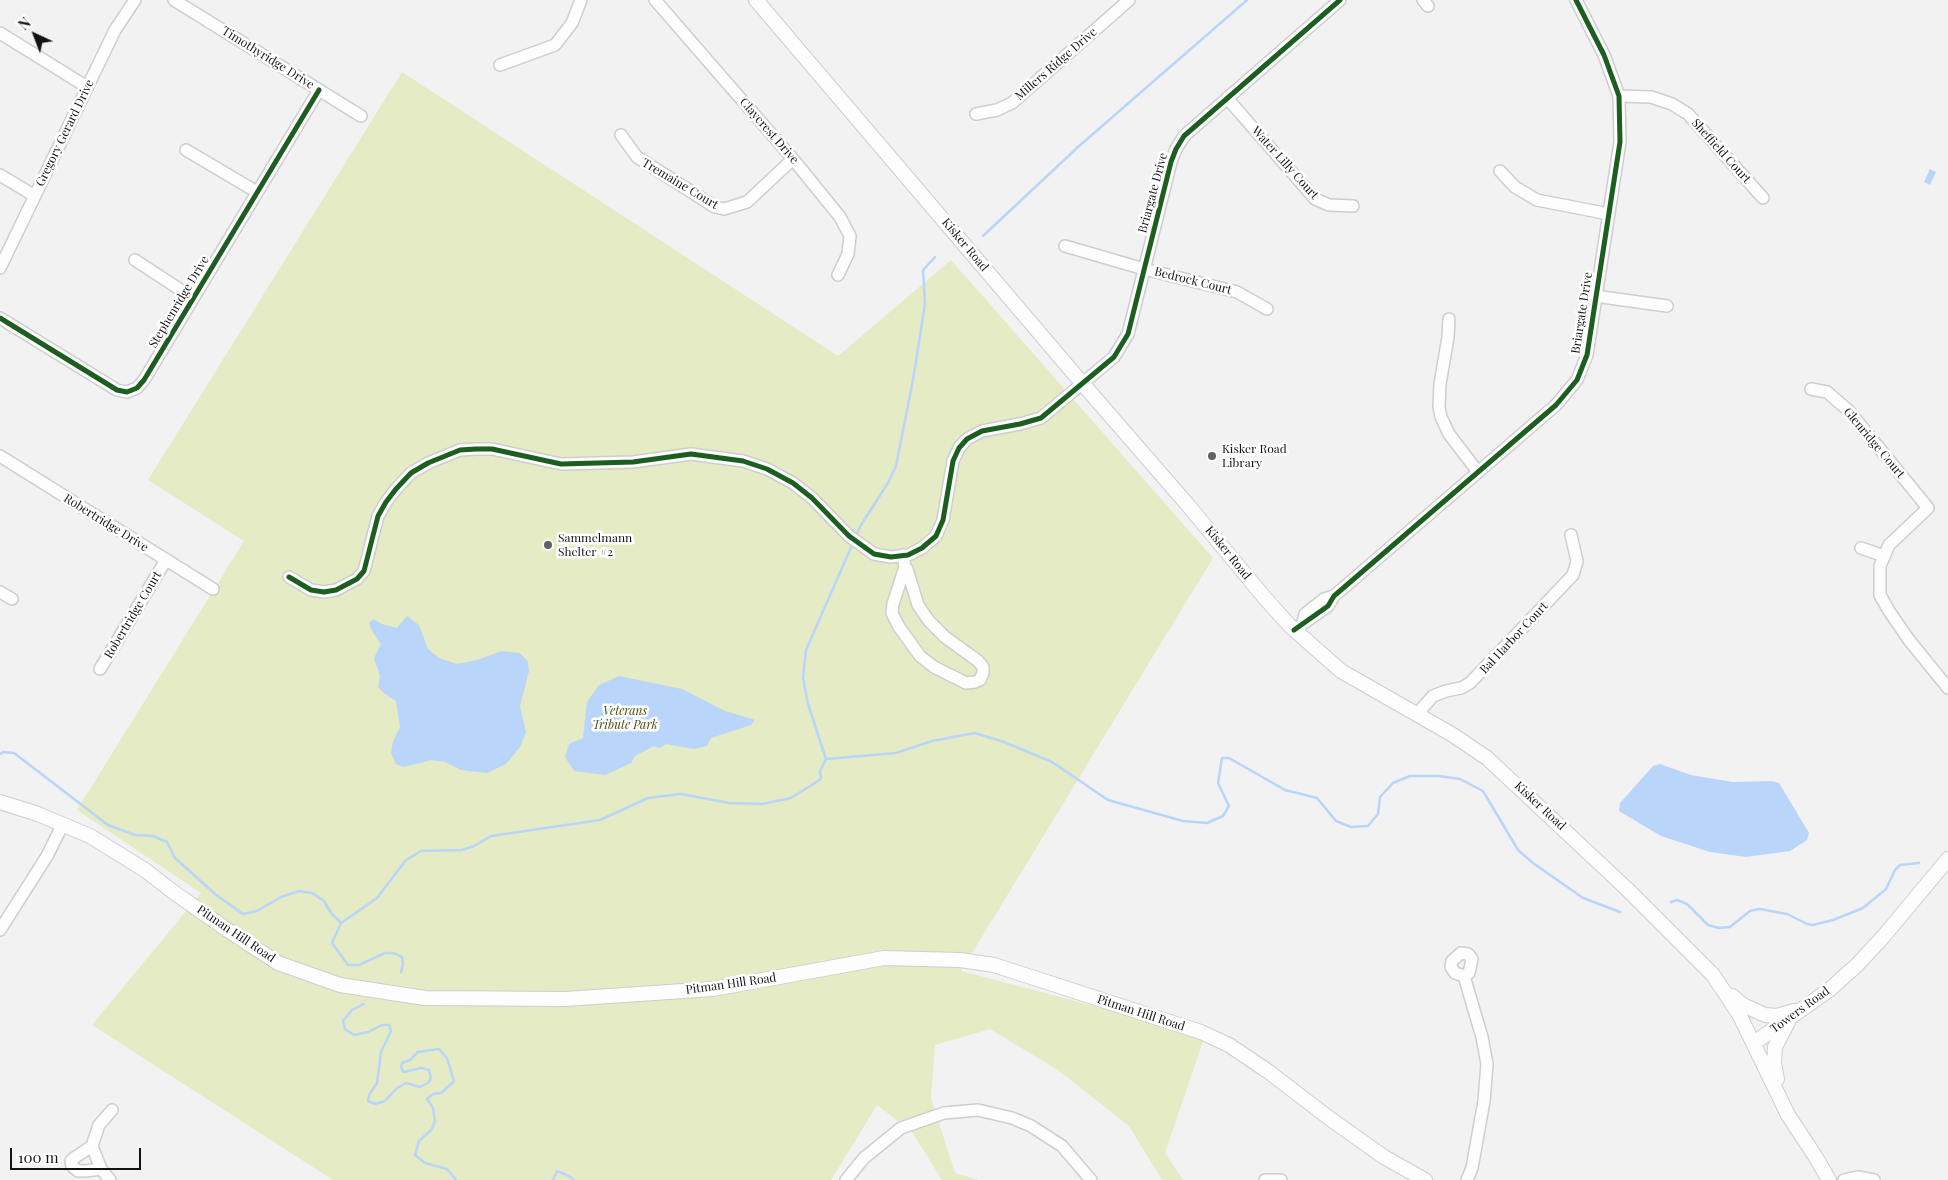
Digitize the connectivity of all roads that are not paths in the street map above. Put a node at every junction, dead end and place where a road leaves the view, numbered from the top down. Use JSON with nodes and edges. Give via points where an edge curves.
{"nodes":[{"id":1,"x":135,"y":0,"type":"edge"},
{"id":2,"x":174,"y":0,"type":"edge"},
{"id":3,"x":581,"y":0,"type":"edge"},
{"id":4,"x":655,"y":0,"type":"edge"},
{"id":5,"x":756,"y":0,"type":"edge"},
{"id":6,"x":1128,"y":0,"type":"edge"},
{"id":7,"x":1340,"y":0,"type":"edge"},
{"id":8,"x":1576,"y":0,"type":"edge"},
{"id":9,"x":0,"y":33,"type":"edge"},
{"id":10,"x":500,"y":65,"type":"dead end"},
{"id":11,"x":88,"y":87,"type":"junction"},
{"id":12,"x":319,"y":90,"type":"junction"},
{"id":13,"x":1619,"y":96,"type":"junction"},
{"id":14,"x":1228,"y":98,"type":"junction"},
{"id":15,"x":976,"y":114,"type":"dead end"},
{"id":16,"x":361,"y":116,"type":"dead end"},
{"id":17,"x":621,"y":135,"type":"dead end"},
{"id":18,"x":186,"y":150,"type":"dead end"},
{"id":19,"x":793,"y":159,"type":"junction"},
{"id":20,"x":1500,"y":171,"type":"dead end"},
{"id":21,"x":0,"y":175,"type":"edge"},
{"id":22,"x":257,"y":192,"type":"junction"},
{"id":23,"x":35,"y":196,"type":"junction"},
{"id":24,"x":1763,"y":198,"type":"dead end"},
{"id":25,"x":1353,"y":206,"type":"dead end"},
{"id":26,"x":1609,"y":214,"type":"junction"},
{"id":27,"x":1064,"y":246,"type":"dead end"},
{"id":28,"x":135,"y":260,"type":"dead end"},
{"id":29,"x":0,"y":268,"type":"edge"},
{"id":30,"x":1144,"y":270,"type":"junction"},
{"id":31,"x":838,"y":275,"type":"dead end"},
{"id":32,"x":1596,"y":296,"type":"junction"},
{"id":33,"x":193,"y":298,"type":"junction"},
{"id":34,"x":1667,"y":306,"type":"dead end"},
{"id":35,"x":1267,"y":309,"type":"dead end"},
{"id":36,"x":0,"y":318,"type":"edge"},
{"id":37,"x":1449,"y":319,"type":"dead end"},
{"id":38,"x":1082,"y":382,"type":"junction"},
{"id":39,"x":1811,"y":389,"type":"dead end"},
{"id":40,"x":0,"y":456,"type":"edge"},
{"id":41,"x":1478,"y":472,"type":"junction"},
{"id":42,"x":1571,"y":535,"type":"dead end"},
{"id":43,"x":1861,"y":548,"type":"dead end"},
{"id":44,"x":1884,"y":556,"type":"junction"},
{"id":45,"x":166,"y":560,"type":"junction"},
{"id":46,"x":904,"y":561,"type":"junction"},
{"id":47,"x":289,"y":578,"type":"dead end"},
{"id":48,"x":213,"y":589,"type":"dead end"},
{"id":49,"x":0,"y":592,"type":"edge"},
{"id":50,"x":12,"y":599,"type":"dead end"},
{"id":51,"x":1299,"y":626,"type":"junction"},
{"id":52,"x":100,"y":669,"type":"dead end"},
{"id":53,"x":1948,"y":688,"type":"edge"},
{"id":54,"x":1417,"y":714,"type":"junction"},
{"id":55,"x":0,"y":802,"type":"edge"},
{"id":56,"x":63,"y":824,"type":"junction"},
{"id":57,"x":1948,"y":859,"type":"edge"},
{"id":58,"x":0,"y":929,"type":"edge"},
{"id":59,"x":1464,"y":976,"type":"dead end"},
{"id":60,"x":1723,"y":988,"type":"junction"},
{"id":61,"x":1810,"y":1003,"type":"junction"},
{"id":62,"x":1794,"y":1014,"type":"junction"},
{"id":63,"x":1754,"y":1043,"type":"junction"},
{"id":64,"x":1782,"y":1105,"type":"junction"},
{"id":65,"x":112,"y":1110,"type":"dead end"},
{"id":66,"x":92,"y":1146,"type":"junction"},
{"id":67,"x":101,"y":1169,"type":"junction"},
{"id":68,"x":110,"y":1180,"type":"edge"},
{"id":69,"x":846,"y":1180,"type":"edge"},
{"id":70,"x":1092,"y":1180,"type":"edge"},
{"id":71,"x":1265,"y":1180,"type":"edge"},
{"id":72,"x":1281,"y":1180,"type":"edge"},
{"id":73,"x":1425,"y":1180,"type":"edge"},
{"id":74,"x":1467,"y":1180,"type":"edge"},
{"id":75,"x":1829,"y":1180,"type":"edge"},
{"id":76,"x":1844,"y":1180,"type":"edge"},
{"id":77,"x":1874,"y":1180,"type":"edge"}],
"edges":[{"from":1,"to":11,"type":"street","name":"Gregory Gerard Drive","via":[[115,30]]},
{"from":2,"to":12,"type":"street","name":"Timothyridge Drive"},
{"from":3,"to":10,"type":"street","via":[[572,23],[555,44]]},
{"from":4,"to":19,"type":"street","name":"Claycrest Drive"},
{"from":5,"to":38,"type":"main road","name":"Kisker Road"},
{"from":6,"to":15,"type":"street","name":"Millers Ridge Drive","via":[[1012,103]]},
{"from":7,"to":14,"type":"street","name":"Briargate Drive"},
{"from":8,"to":13,"type":"street","name":"Briargate Drive","via":[[1604,55]]},
{"from":9,"to":11,"type":"street"},
{"from":11,"to":23,"type":"street","name":"Gregory Gerard Drive"},
{"from":12,"to":16,"type":"street","name":"Timothyridge Drive"},
{"from":12,"to":22,"type":"street","name":"Stephenridge Drive"},
{"from":13,"to":24,"type":"street","name":"Sheffield Court","via":[[1651,97],[1688,114]]},
{"from":13,"to":26,"type":"street","name":"Briargate Drive","via":[[1620,142]]},
{"from":14,"to":25,"type":"street","name":"Water Lilly Court","via":[[1315,199],[1329,205]]},
{"from":14,"to":30,"type":"street","name":"Briargate Drive","via":[[1184,136],[1176,149]]},
{"from":17,"to":19,"type":"street","name":"Tremaine Court","via":[[637,157],[715,207],[724,209],[747,202]]},
{"from":18,"to":22,"type":"street"},
{"from":19,"to":31,"type":"street","name":"Claycrest Drive","via":[[840,217],[850,236],[848,254]]},
{"from":20,"to":26,"type":"street","via":[[1515,187],[1537,200]]},
{"from":21,"to":23,"type":"street"},
{"from":22,"to":33,"type":"street","name":"Stephenridge Drive"},
{"from":23,"to":29,"type":"street","name":"Gregory Gerard Drive"},
{"from":26,"to":32,"type":"street","name":"Briargate Drive"},
{"from":27,"to":30,"type":"street","name":"Bedrock Court"},
{"from":28,"to":33,"type":"street"},
{"from":30,"to":35,"type":"street","name":"Bedrock Court","via":[[1237,292]]},
{"from":30,"to":38,"type":"street","name":"Briargate Drive","via":[[1128,334],[1114,357]]},
{"from":32,"to":34,"type":"street"},
{"from":32,"to":41,"type":"street","name":"Briargate Drive","via":[[1587,354],[1573,386],[1556,405]]},
{"from":33,"to":36,"type":"street","name":"Stephenridge Drive","via":[[140,386],[127,392],[117,390]]},
{"from":37,"to":41,"type":"street","via":[[1439,407],[1449,434]]},
{"from":38,"to":46,"type":"street","name":"Briargate Drive","via":[[1041,418],[982,431],[967,439],[952,461],[943,520],[936,536]]},
{"from":38,"to":51,"type":"main road","name":"Kisker Road","via":[[1264,598]]},
{"from":39,"to":44,"type":"street","name":"Glenridge Court","via":[[1827,392],[1849,411],[1928,508],[1894,538]]},
{"from":40,"to":45,"type":"street","name":"Robertridge Drive"},
{"from":41,"to":51,"type":"street","name":"Briargate Drive","via":[[1334,596],[1324,599],[1305,614]]},
{"from":42,"to":54,"type":"street","name":"Bal Harbor Court","via":[[1577,561],[1573,575],[1470,683],[1433,696]]},
{"from":43,"to":44,"type":"street"},
{"from":44,"to":53,"type":"street","via":[[1880,566],[1880,595],[1909,640]]},
{"from":45,"to":48,"type":"street","name":"Robertridge Drive"},
{"from":45,"to":52,"type":"street","name":"Robertridge Court"},
{"from":46,"to":46,"type":"street","via":[[892,613],[908,641],[920,656],[950,676],[966,682],[980,680],[983,667],[945,637],[918,605]]},
{"from":46,"to":47,"type":"street","via":[[874,554],[793,483],[742,461],[691,454],[633,462],[561,464],[492,449],[460,450],[428,463],[412,474],[391,495],[378,516],[364,570],[357,580],[324,592],[311,590]]},
{"from":49,"to":50,"type":"street"},
{"from":51,"to":54,"type":"main road","name":"Kisker Road","via":[[1306,639],[1341,671]]},
{"from":54,"to":60,"type":"main road","name":"Kisker Road","via":[[1487,758],[1627,888]]},
{"from":55,"to":56,"type":"main road","name":"Pitman Hill Road"},
{"from":56,"to":58,"type":"street","via":[[47,856]]},
{"from":56,"to":73,"type":"main road","name":"Pitman Hill Road","via":[[114,849],[278,963],[340,985],[425,998],[564,999],[713,989],[884,958],[960,960],[994,965],[1201,1032],[1230,1045],[1384,1157]]},
{"from":57,"to":61,"type":"main road","name":"Towers Road","via":[[1870,951],[1829,990]]},
{"from":59,"to":74,"type":"street","via":[[1487,1064],[1474,1159]]},
{"from":60,"to":61,"type":"main road","via":[[1743,1005],[1770,1016],[1784,1015]]},
{"from":60,"to":63,"type":"main road","name":"Kisker Road"},
{"from":61,"to":62,"type":"main road","name":"Towers Road"},
{"from":62,"to":63,"type":"main road","name":"Towers Road"},
{"from":62,"to":64,"type":"main road","via":[[1778,1039],[1773,1054]]},
{"from":63,"to":64,"type":"main road"},
{"from":64,"to":75,"type":"main road"},
{"from":65,"to":66,"type":"street","via":[[99,1125]]},
{"from":66,"to":67,"type":"street"},
{"from":66,"to":67,"type":"street","via":[[71,1161],[72,1166],[85,1171]]},
{"from":67,"to":68,"type":"street"},
{"from":69,"to":70,"type":"street","via":[[864,1158],[901,1128],[944,1113],[978,1110],[1030,1126],[1062,1146]]},
{"from":71,"to":72,"type":"street"},
{"from":76,"to":77,"type":"street","via":[[1858,1177]]}]}
